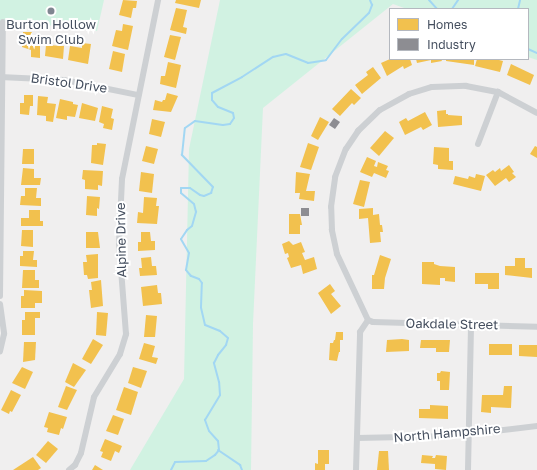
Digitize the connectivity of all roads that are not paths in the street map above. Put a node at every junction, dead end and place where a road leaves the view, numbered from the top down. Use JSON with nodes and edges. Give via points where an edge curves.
{"nodes":[{"id":1,"x":158,"y":0,"type":"edge"},
{"id":2,"x":3,"y":22,"type":"dead end"},
{"id":3,"x":2,"y":76,"type":"edge"},
{"id":4,"x":498,"y":92,"type":"junction"},
{"id":5,"x":138,"y":95,"type":"junction"},
{"id":6,"x":537,"y":113,"type":"edge"},
{"id":7,"x":478,"y":144,"type":"dead end"},
{"id":8,"x":0,"y":296,"type":"edge"},
{"id":9,"x":0,"y":304,"type":"edge"},
{"id":10,"x":368,"y":320,"type":"junction"},
{"id":11,"x":471,"y":324,"type":"junction"},
{"id":12,"x":537,"y":326,"type":"edge"},
{"id":13,"x":0,"y":352,"type":"edge"},
{"id":14,"x":537,"y":426,"type":"edge"},
{"id":15,"x":469,"y":434,"type":"junction"},
{"id":16,"x":357,"y":438,"type":"junction"},
{"id":17,"x":69,"y":470,"type":"edge"},
{"id":18,"x":356,"y":470,"type":"edge"},
{"id":19,"x":468,"y":470,"type":"edge"}],
"edges":[{"from":1,"to":5,"type":"street","name":"Alpine Drive"},
{"from":2,"to":3,"type":"street"},
{"from":3,"to":5,"type":"street","name":"Bristol Drive","via":[[64,80]]},
{"from":3,"to":8,"type":"street"},
{"from":4,"to":6,"type":"street"},
{"from":4,"to":7,"type":"street"},
{"from":4,"to":10,"type":"street","via":[[454,85],[432,87],[409,94],[372,116],[346,149],[333,187],[330,207],[332,230],[337,254]]},
{"from":5,"to":17,"type":"street","name":"Alpine Drive","via":[[125,160],[120,213],[120,259],[126,334],[120,354],[94,397],[81,453],[75,465]]},
{"from":9,"to":13,"type":"street","via":[[4,334]]},
{"from":10,"to":11,"type":"street","name":"Oakdale Street"},
{"from":10,"to":16,"type":"street","via":[[360,332]]},
{"from":11,"to":12,"type":"street","name":"Oakdale Street"},
{"from":11,"to":15,"type":"street"},
{"from":14,"to":15,"type":"street","name":"North Hampshire"},
{"from":15,"to":16,"type":"street","name":"North Hampshire","via":[[416,438]]},
{"from":15,"to":19,"type":"street"},
{"from":16,"to":18,"type":"street"}]}
